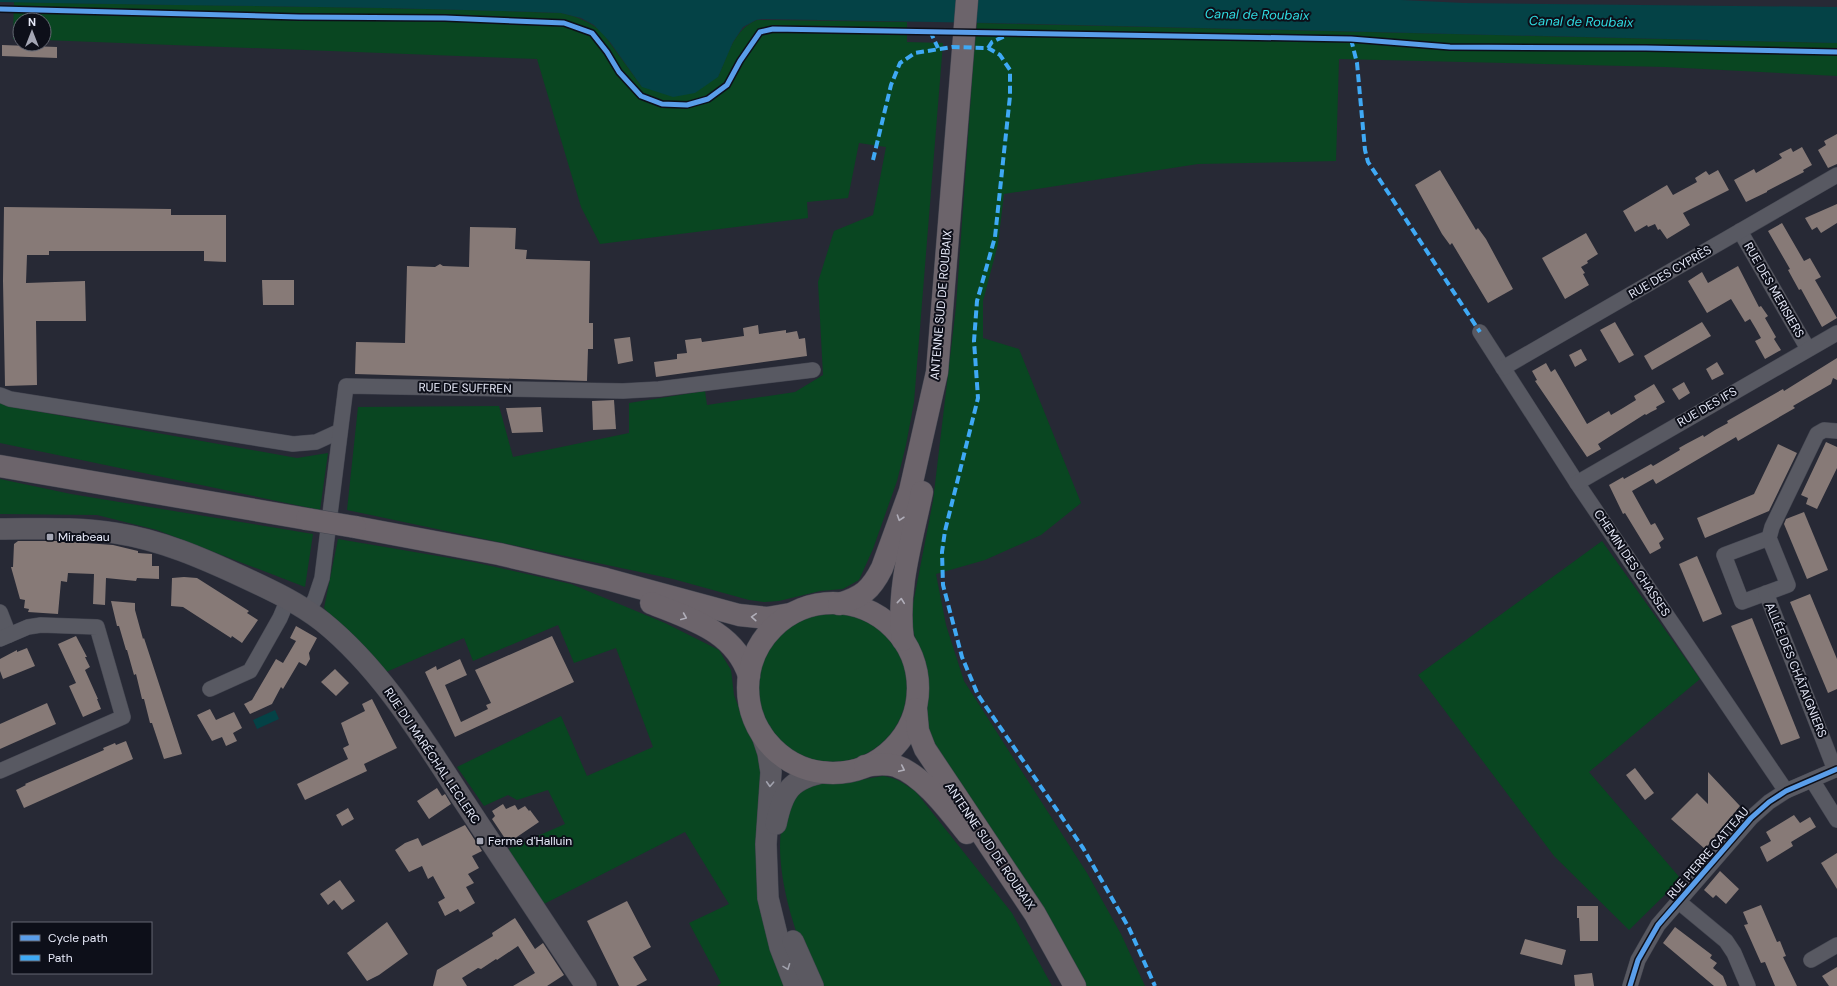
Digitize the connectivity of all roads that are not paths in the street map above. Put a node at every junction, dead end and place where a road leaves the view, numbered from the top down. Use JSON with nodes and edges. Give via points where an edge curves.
{"nodes":[{"id":1,"x":967,"y":0,"type":"edge"},
{"id":2,"x":1837,"y":175,"type":"edge"},
{"id":3,"x":1740,"y":231,"type":"junction"},
{"id":4,"x":1480,"y":332,"type":"dead end"},
{"id":5,"x":1837,"y":332,"type":"edge"},
{"id":6,"x":1808,"y":349,"type":"junction"},
{"id":7,"x":1503,"y":368,"type":"junction"},
{"id":8,"x":813,"y":370,"type":"dead end"},
{"id":9,"x":937,"y":372,"type":"junction"},
{"id":10,"x":0,"y":395,"type":"edge"},
{"id":11,"x":340,"y":431,"type":"junction"},
{"id":12,"x":1837,"y":431,"type":"edge"},
{"id":13,"x":0,"y":455,"type":"edge"},
{"id":14,"x":0,"y":466,"type":"edge"},
{"id":15,"x":1577,"y":482,"type":"junction"},
{"id":16,"x":120,"y":487,"type":"junction"},
{"id":17,"x":0,"y":529,"type":"edge"},
{"id":18,"x":1769,"y":538,"type":"junction"},
{"id":19,"x":569,"y":572,"type":"junction"},
{"id":20,"x":1766,"y":593,"type":"junction"},
{"id":21,"x":288,"y":598,"type":"junction"},
{"id":22,"x":839,"y":604,"type":"junction"},
{"id":23,"x":308,"y":611,"type":"junction"},
{"id":24,"x":0,"y":612,"type":"edge"},
{"id":25,"x":793,"y":613,"type":"junction"},
{"id":26,"x":4,"y":637,"type":"edge"},
{"id":27,"x":902,"y":640,"type":"junction"},
{"id":28,"x":749,"y":676,"type":"junction"},
{"id":29,"x":210,"y":690,"type":"dead end"},
{"id":30,"x":916,"y":703,"type":"junction"},
{"id":31,"x":761,"y":732,"type":"junction"},
{"id":32,"x":864,"y":766,"type":"junction"},
{"id":33,"x":1836,"y":770,"type":"edge"},
{"id":34,"x":0,"y":771,"type":"edge"},
{"id":35,"x":825,"y":772,"type":"junction"},
{"id":36,"x":1812,"y":780,"type":"junction"},
{"id":37,"x":1786,"y":791,"type":"junction"},
{"id":38,"x":1837,"y":820,"type":"edge"},
{"id":39,"x":1679,"y":902,"type":"junction"},
{"id":40,"x":1837,"y":945,"type":"edge"},
{"id":41,"x":1811,"y":960,"type":"dead end"},
{"id":42,"x":586,"y":986,"type":"edge"},
{"id":43,"x":795,"y":986,"type":"edge"},
{"id":44,"x":813,"y":986,"type":"edge"},
{"id":45,"x":1064,"y":986,"type":"edge"},
{"id":46,"x":1075,"y":986,"type":"edge"},
{"id":47,"x":1630,"y":986,"type":"edge"},
{"id":48,"x":1748,"y":986,"type":"edge"}],
"edges":[{"from":1,"to":9,"type":"highway","name":"ANTENNE SUD DE ROUBAIX"},
{"from":2,"to":3,"type":"street","name":"RUE DES CYPRÈS"},
{"from":3,"to":6,"type":"street","name":"RUE DES MERISIERS"},
{"from":3,"to":7,"type":"street","name":"RUE DES CYPRÈS"},
{"from":4,"to":7,"type":"street","name":"CHEMIN DES CHASSES"},
{"from":5,"to":6,"type":"street","name":"RUE DES IFS"},
{"from":6,"to":15,"type":"street","name":"RUE DES IFS"},
{"from":7,"to":15,"type":"street","name":"CHEMIN DES CHASSES"},
{"from":8,"to":11,"type":"street","name":"RUE DE SUFFREN","via":[[630,391],[346,386]]},
{"from":9,"to":22,"type":"highway","name":"ANTENNE SUD DE ROUBAIX","one_way":true,"via":[[910,491],[882,568],[866,591]]},
{"from":27,"to":9,"type":"highway","one_way":true,"via":[[902,594],[931,440]]},
{"from":10,"to":11,"type":"street","via":[[10,399],[293,444],[316,442]]},
{"from":11,"to":23,"type":"street","name":"RUE DE SUFFREN","via":[[322,578]]},
{"from":12,"to":18,"type":"street","via":[[1824,430],[1817,434],[1775,518]]},
{"from":13,"to":16,"type":"highway","via":[[91,474]]},
{"from":14,"to":16,"type":"highway"},
{"from":15,"to":37,"type":"street","name":"CHEMIN DES CHASSES"},
{"from":16,"to":19,"type":"highway","bridge":true,"via":[[484,551]]},
{"from":17,"to":21,"type":"street","name":"RUE DU MARÉCHAL LECLERC","via":[[96,531],[133,536],[200,557]]},
{"from":18,"to":20,"type":"street","name":"ALLÉE DES CHÂTAIGNIERS","via":[[1788,585]]},
{"from":18,"to":20,"type":"street","name":"ALLÉE DES CHÂTAIGNIERS","via":[[1724,555],[1742,602]]},
{"from":25,"to":19,"type":"highway","one_way":true,"via":[[776,617],[749,617],[624,583]]},
{"from":19,"to":28,"type":"highway","one_way":true,"via":[[709,629],[736,649]]},
{"from":20,"to":33,"type":"street","name":"ALLÉE DES CHÂTAIGNIERS"},
{"from":21,"to":23,"type":"street","name":"RUE DU MARÉCHAL LECLERC"},
{"from":21,"to":29,"type":"street","via":[[280,618],[250,671]]},
{"from":22,"to":25,"type":"highway","via":[[812,606]]},
{"from":22,"to":27,"type":"highway","via":[[861,608],[875,615],[893,628]]},
{"from":23,"to":42,"type":"street","name":"RUE DU MARÉCHAL LECLERC","via":[[353,651],[408,715]]},
{"from":24,"to":26,"type":"street"},
{"from":25,"to":28,"type":"highway","via":[[763,639],[752,660]]},
{"from":26,"to":34,"type":"street","via":[[28,627],[41,625],[97,627],[123,717]]},
{"from":27,"to":30,"type":"highway","via":[[916,670]]},
{"from":28,"to":31,"type":"highway","via":[[749,702],[752,715]]},
{"from":30,"to":32,"type":"highway","via":[[910,722],[900,739],[882,757]]},
{"from":30,"to":46,"type":"highway","name":"ANTENNE SUD DE ROUBAIX","via":[[918,731],[926,749],[1035,914]]},
{"from":31,"to":35,"type":"highway","via":[[773,748],[788,760],[806,768]]},
{"from":31,"to":43,"type":"street","one_way":true,"via":[[771,767],[766,844],[768,898],[780,947]]},
{"from":32,"to":35,"type":"highway","via":[[845,771]]},
{"from":32,"to":45,"type":"highway","name":"ANTENNE SUD DE ROUBAIX","one_way":true,"via":[[882,764],[906,771],[949,812],[1007,888]]},
{"from":33,"to":36,"type":"street","name":"RUE PIERRE CATTEAU"},
{"from":35,"to":44,"type":"street","via":[[801,778],[790,788],[778,813],[775,838],[778,881],[784,914],[795,948]]},
{"from":36,"to":37,"type":"street","name":"RUE PIERRE CATTEAU"},
{"from":36,"to":38,"type":"street"},
{"from":37,"to":39,"type":"street","name":"RUE PIERRE CATTEAU","via":[[1751,818]]},
{"from":39,"to":47,"type":"street","name":"RUE PIERRE CATTEAU","via":[[1651,935],[1638,960]]},
{"from":39,"to":48,"type":"street","via":[[1726,942],[1734,952]]},
{"from":40,"to":41,"type":"street"}]}
